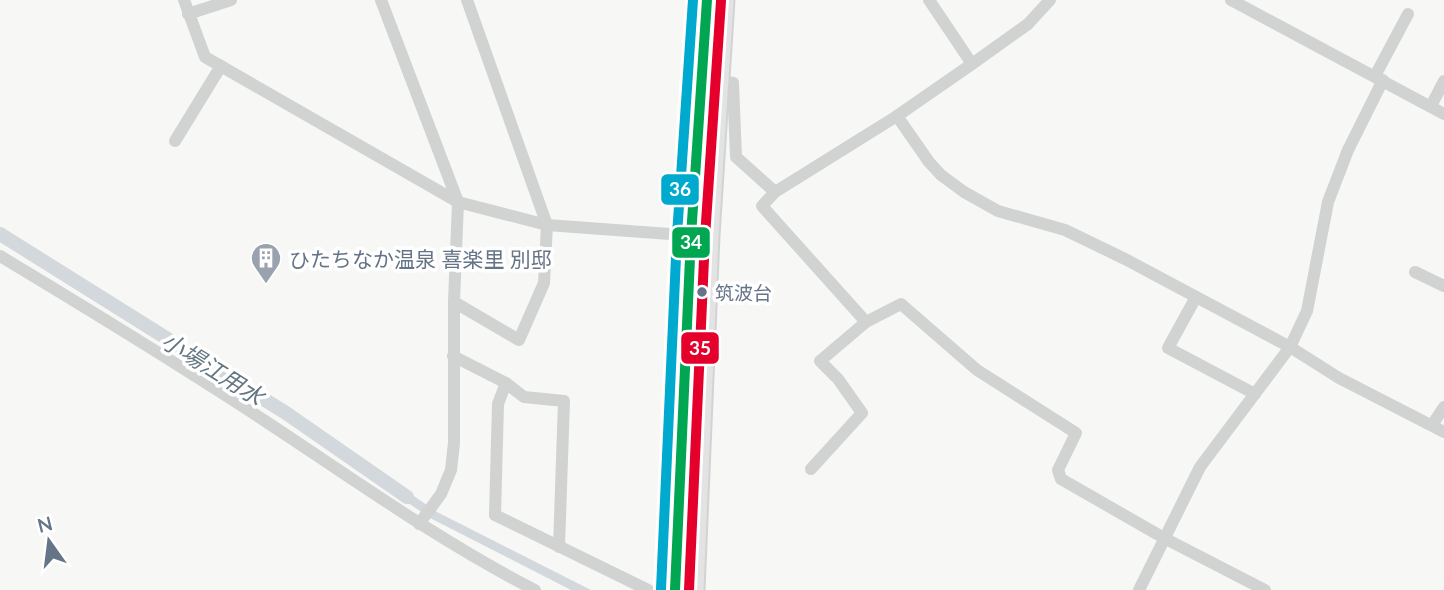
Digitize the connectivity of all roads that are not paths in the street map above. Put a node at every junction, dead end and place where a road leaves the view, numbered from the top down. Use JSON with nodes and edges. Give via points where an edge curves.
{"nodes":[{"id":1,"x":184,"y":0,"type":"edge"},
{"id":2,"x":231,"y":0,"type":"edge"},
{"id":3,"x":381,"y":0,"type":"edge"},
{"id":4,"x":467,"y":0,"type":"edge"},
{"id":5,"x":707,"y":0,"type":"edge"},
{"id":6,"x":724,"y":0,"type":"edge"},
{"id":7,"x":929,"y":0,"type":"edge"},
{"id":8,"x":1050,"y":0,"type":"edge"},
{"id":9,"x":1231,"y":0,"type":"edge"},
{"id":10,"x":188,"y":14,"type":"junction"},
{"id":11,"x":1408,"y":14,"type":"dead end"},
{"id":12,"x":972,"y":64,"type":"junction"},
{"id":13,"x":220,"y":66,"type":"junction"},
{"id":14,"x":1379,"y":78,"type":"junction"},
{"id":15,"x":719,"y":81,"type":"junction"},
{"id":16,"x":1444,"y":81,"type":"edge"},
{"id":17,"x":1431,"y":106,"type":"junction"},
{"id":18,"x":1444,"y":114,"type":"edge"},
{"id":19,"x":897,"y":116,"type":"junction"},
{"id":20,"x":175,"y":141,"type":"dead end"},
{"id":21,"x":775,"y":192,"type":"junction"},
{"id":22,"x":458,"y":202,"type":"junction"},
{"id":23,"x":547,"y":225,"type":"junction"},
{"id":24,"x":700,"y":236,"type":"junction"},
{"id":25,"x":0,"y":256,"type":"edge"},
{"id":26,"x":1415,"y":272,"type":"dead end"},
{"id":27,"x":1444,"y":286,"type":"edge"},
{"id":28,"x":1196,"y":297,"type":"junction"},
{"id":29,"x":454,"y":302,"type":"junction"},
{"id":30,"x":866,"y":322,"type":"junction"},
{"id":31,"x":1290,"y":347,"type":"junction"},
{"id":32,"x":453,"y":356,"type":"junction"},
{"id":33,"x":506,"y":383,"type":"junction"},
{"id":34,"x":1255,"y":394,"type":"junction"},
{"id":35,"x":1444,"y":407,"type":"edge"},
{"id":36,"x":1432,"y":425,"type":"junction"},
{"id":37,"x":1444,"y":432,"type":"edge"},
{"id":38,"x":811,"y":469,"type":"dead end"},
{"id":39,"x":419,"y":524,"type":"junction"},
{"id":40,"x":1164,"y":538,"type":"junction"},
{"id":41,"x":559,"y":547,"type":"junction"},
{"id":42,"x":521,"y":587,"type":"edge"},
{"id":43,"x":535,"y":590,"type":"edge"},
{"id":44,"x":648,"y":590,"type":"edge"},
{"id":45,"x":676,"y":590,"type":"edge"},
{"id":46,"x":694,"y":590,"type":"edge"},
{"id":47,"x":1139,"y":590,"type":"edge"},
{"id":48,"x":1265,"y":590,"type":"edge"}],
"edges":[{"from":1,"to":10,"type":"street"},
{"from":2,"to":10,"type":"street"},
{"from":3,"to":22,"type":"street"},
{"from":4,"to":23,"type":"street"},
{"from":5,"to":24,"type":"highway"},
{"from":6,"to":15,"type":"highway"},
{"from":7,"to":12,"type":"street"},
{"from":8,"to":12,"type":"street","via":[[1028,24]]},
{"from":9,"to":14,"type":"street"},
{"from":10,"to":13,"type":"street","via":[[205,57]]},
{"from":11,"to":14,"type":"street"},
{"from":12,"to":19,"type":"street"},
{"from":13,"to":20,"type":"street"},
{"from":13,"to":22,"type":"street"},
{"from":14,"to":17,"type":"street"},
{"from":14,"to":31,"type":"street","via":[[1328,202],[1307,312]]},
{"from":15,"to":21,"type":"street","via":[[733,83],[736,157]]},
{"from":15,"to":24,"type":"highway"},
{"from":16,"to":17,"type":"street"},
{"from":17,"to":18,"type":"street"},
{"from":19,"to":21,"type":"street"},
{"from":19,"to":28,"type":"street","via":[[929,162],[964,192],[998,211],[1065,230]]},
{"from":21,"to":30,"type":"street","via":[[762,205]]},
{"from":22,"to":23,"type":"street"},
{"from":22,"to":29,"type":"street"},
{"from":23,"to":24,"type":"street"},
{"from":23,"to":29,"type":"street","via":[[544,283],[519,340]]},
{"from":24,"to":45,"type":"highway"},
{"from":24,"to":46,"type":"highway"},
{"from":25,"to":39,"type":"street","via":[[239,404]]},
{"from":26,"to":27,"type":"street"},
{"from":28,"to":31,"type":"street"},
{"from":28,"to":34,"type":"street","via":[[1168,348]]},
{"from":29,"to":32,"type":"street"},
{"from":30,"to":38,"type":"street","via":[[820,361],[862,413]]},
{"from":30,"to":40,"type":"street","via":[[901,304],[977,370],[1076,433],[1058,471],[1061,479]]},
{"from":31,"to":34,"type":"street"},
{"from":31,"to":36,"type":"street"},
{"from":32,"to":33,"type":"street"},
{"from":32,"to":39,"type":"street","via":[[451,470],[441,494]]},
{"from":33,"to":41,"type":"street","via":[[498,404],[495,515]]},
{"from":33,"to":41,"type":"street","via":[[524,397],[564,401]]},
{"from":34,"to":40,"type":"street","via":[[1200,467]]},
{"from":35,"to":36,"type":"street"},
{"from":36,"to":37,"type":"street"},
{"from":39,"to":42,"type":"street"},
{"from":40,"to":47,"type":"street"},
{"from":40,"to":48,"type":"street"},
{"from":41,"to":44,"type":"street"},
{"from":42,"to":43,"type":"street"}]}
